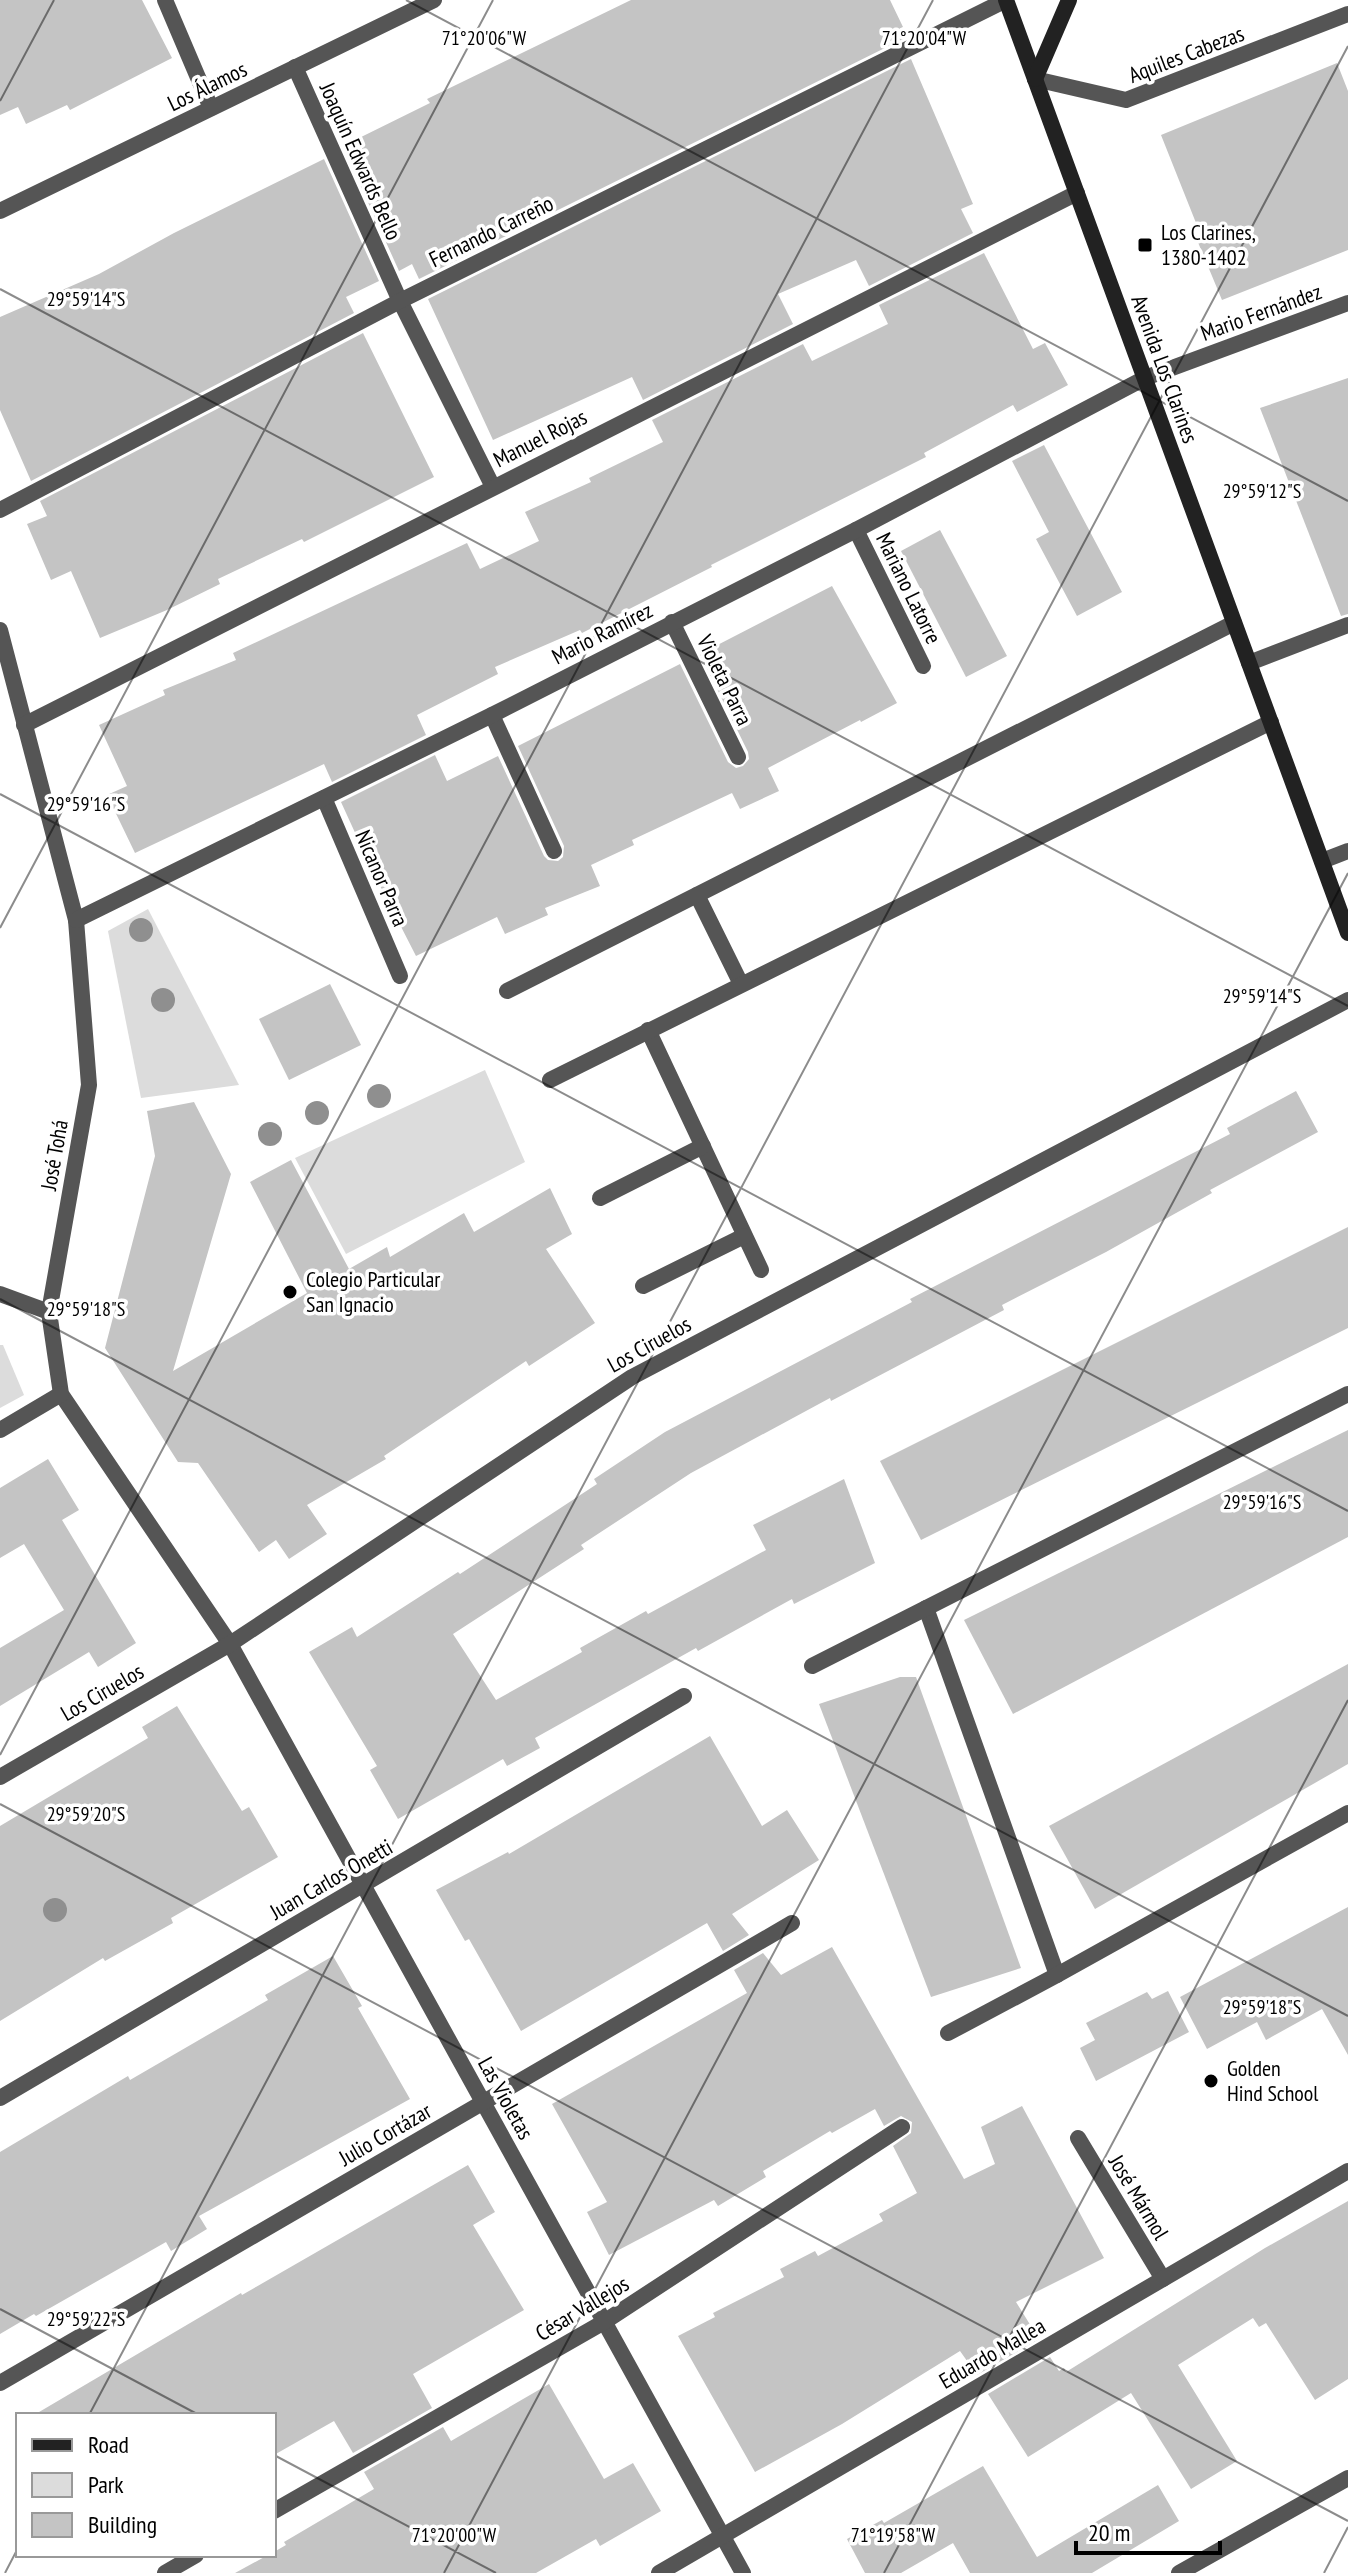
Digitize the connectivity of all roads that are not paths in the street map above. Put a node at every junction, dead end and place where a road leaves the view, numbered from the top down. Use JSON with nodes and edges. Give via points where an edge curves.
{"nodes":[{"id":1,"x":165,"y":0,"type":"edge"},
{"id":2,"x":434,"y":0,"type":"edge"},
{"id":3,"x":1006,"y":0,"type":"edge"},
{"id":4,"x":1069,"y":0,"type":"edge"},
{"id":5,"x":1348,"y":14,"type":"edge"},
{"id":6,"x":295,"y":67,"type":"junction"},
{"id":7,"x":1035,"y":79,"type":"junction"},
{"id":8,"x":211,"y":108,"type":"junction"},
{"id":9,"x":1077,"y":193,"type":"junction"},
{"id":10,"x":0,"y":211,"type":"edge"},
{"id":11,"x":400,"y":301,"type":"junction"},
{"id":12,"x":1348,"y":303,"type":"edge"},
{"id":13,"x":1145,"y":378,"type":"junction"},
{"id":14,"x":493,"y":487,"type":"junction"},
{"id":15,"x":0,"y":510,"type":"edge"},
{"id":16,"x":856,"y":530,"type":"junction"},
{"id":17,"x":672,"y":622,"type":"junction"},
{"id":18,"x":1234,"y":623,"type":"junction"},
{"id":19,"x":1348,"y":625,"type":"edge"},
{"id":20,"x":0,"y":630,"type":"edge"},
{"id":21,"x":1249,"y":663,"type":"junction"},
{"id":22,"x":923,"y":666,"type":"dead end"},
{"id":23,"x":492,"y":715,"type":"junction"},
{"id":24,"x":1271,"y":722,"type":"junction"},
{"id":25,"x":24,"y":725,"type":"junction"},
{"id":26,"x":738,"y":757,"type":"dead end"},
{"id":27,"x":324,"y":798,"type":"junction"},
{"id":28,"x":554,"y":851,"type":"dead end"},
{"id":29,"x":1348,"y":851,"type":"edge"},
{"id":30,"x":1322,"y":861,"type":"junction"},
{"id":31,"x":697,"y":895,"type":"junction"},
{"id":32,"x":76,"y":920,"type":"junction"},
{"id":33,"x":1348,"y":933,"type":"edge"},
{"id":34,"x":400,"y":976,"type":"dead end"},
{"id":35,"x":741,"y":984,"type":"junction"},
{"id":36,"x":507,"y":991,"type":"dead end"},
{"id":37,"x":1348,"y":1000,"type":"edge"},
{"id":38,"x":648,"y":1030,"type":"junction"},
{"id":39,"x":550,"y":1080,"type":"dead end"},
{"id":40,"x":703,"y":1146,"type":"junction"},
{"id":41,"x":600,"y":1198,"type":"dead end"},
{"id":42,"x":744,"y":1236,"type":"junction"},
{"id":43,"x":761,"y":1270,"type":"dead end"},
{"id":44,"x":643,"y":1286,"type":"dead end"},
{"id":45,"x":0,"y":1294,"type":"edge"},
{"id":46,"x":49,"y":1312,"type":"junction"},
{"id":47,"x":61,"y":1394,"type":"junction"},
{"id":48,"x":1348,"y":1394,"type":"edge"},
{"id":49,"x":0,"y":1430,"type":"edge"},
{"id":50,"x":926,"y":1608,"type":"junction"},
{"id":51,"x":230,"y":1644,"type":"junction"},
{"id":52,"x":812,"y":1666,"type":"dead end"},
{"id":53,"x":684,"y":1696,"type":"dead end"},
{"id":54,"x":0,"y":1777,"type":"edge"},
{"id":55,"x":1348,"y":1813,"type":"edge"},
{"id":56,"x":363,"y":1886,"type":"junction"},
{"id":57,"x":792,"y":1923,"type":"dead end"},
{"id":58,"x":1057,"y":1975,"type":"junction"},
{"id":59,"x":948,"y":2033,"type":"dead end"},
{"id":60,"x":0,"y":2098,"type":"edge"},
{"id":61,"x":483,"y":2102,"type":"junction"},
{"id":62,"x":902,"y":2127,"type":"dead end"},
{"id":63,"x":1078,"y":2138,"type":"dead end"},
{"id":64,"x":1348,"y":2171,"type":"edge"},
{"id":65,"x":1163,"y":2279,"type":"junction"},
{"id":66,"x":604,"y":2322,"type":"junction"},
{"id":67,"x":0,"y":2383,"type":"edge"},
{"id":68,"x":1348,"y":2478,"type":"edge"},
{"id":69,"x":276,"y":2510,"type":"edge"},
{"id":70,"x":722,"y":2536,"type":"junction"},
{"id":71,"x":193,"y":2557,"type":"edge"},
{"id":72,"x":165,"y":2573,"type":"edge"},
{"id":73,"x":659,"y":2573,"type":"edge"},
{"id":74,"x":743,"y":2573,"type":"edge"},
{"id":75,"x":1179,"y":2573,"type":"edge"}],
"edges":[{"from":1,"to":8,"type":"street"},
{"from":2,"to":6,"type":"street","name":"Los Álamos"},
{"from":3,"to":7,"type":"main road","name":"Avenida Los Clarines"},
{"from":3,"to":11,"type":"street","name":"Fernando Carreño"},
{"from":4,"to":7,"type":"main road"},
{"from":5,"to":7,"type":"street","name":"Aquiles Cabezas","via":[[1126,100]]},
{"from":6,"to":8,"type":"street","name":"Los Álamos"},
{"from":6,"to":11,"type":"street","name":"Joaquín Edwards Bello"},
{"from":7,"to":9,"type":"main road","name":"Avenida Los Clarines"},
{"from":8,"to":10,"type":"street","name":"Los Álamos"},
{"from":9,"to":13,"type":"main road","name":"Avenida Los Clarines"},
{"from":9,"to":14,"type":"street","name":"Manuel Rojas"},
{"from":11,"to":14,"type":"street","name":"Joaquín Edwards Bello"},
{"from":11,"to":15,"type":"street","name":"Fernando Carreño"},
{"from":12,"to":13,"type":"street","name":"Mario Fernández"},
{"from":13,"to":16,"type":"street","name":"Mario Ramírez"},
{"from":13,"to":18,"type":"main road","name":"Avenida Los Clarines"},
{"from":14,"to":25,"type":"street","name":"Manuel Rojas"},
{"from":16,"to":17,"type":"street","name":"Mario Ramírez"},
{"from":16,"to":22,"type":"street","name":"Mariano Latorre"},
{"from":17,"to":23,"type":"street","name":"Mario Ramírez"},
{"from":17,"to":26,"type":"street","name":"Violeta Parra"},
{"from":18,"to":21,"type":"main road","name":"Avenida Los Clarines"},
{"from":18,"to":31,"type":"street"},
{"from":19,"to":21,"type":"street"},
{"from":20,"to":25,"type":"street","name":"José Tohá"},
{"from":21,"to":24,"type":"main road","name":"Avenida Los Clarines"},
{"from":23,"to":27,"type":"street","name":"Mario Ramírez"},
{"from":23,"to":28,"type":"street"},
{"from":24,"to":30,"type":"main road","name":"Avenida Los Clarines"},
{"from":24,"to":35,"type":"street"},
{"from":25,"to":32,"type":"street","name":"José Tohá"},
{"from":27,"to":32,"type":"street","name":"Mario Ramírez"},
{"from":27,"to":34,"type":"street","name":"Nicanor Parra"},
{"from":29,"to":30,"type":"street"},
{"from":30,"to":33,"type":"main road","name":"Avenida Los Clarines"},
{"from":31,"to":35,"type":"street"},
{"from":31,"to":36,"type":"street"},
{"from":32,"to":46,"type":"street","name":"José Tohá","via":[[89,1085]]},
{"from":35,"to":38,"type":"street"},
{"from":37,"to":51,"type":"street","name":"Los Ciruelos","via":[[632,1377]]},
{"from":38,"to":39,"type":"street"},
{"from":38,"to":40,"type":"street"},
{"from":40,"to":41,"type":"street"},
{"from":40,"to":42,"type":"street"},
{"from":42,"to":43,"type":"street"},
{"from":42,"to":44,"type":"street"},
{"from":45,"to":46,"type":"street"},
{"from":46,"to":47,"type":"street","name":"José Tohá"},
{"from":47,"to":49,"type":"street"},
{"from":47,"to":51,"type":"street","name":"José Tohá"},
{"from":48,"to":50,"type":"street"},
{"from":50,"to":52,"type":"street"},
{"from":50,"to":58,"type":"street"},
{"from":51,"to":54,"type":"street","name":"Los Ciruelos"},
{"from":51,"to":56,"type":"street","name":"Las Violetas"},
{"from":53,"to":56,"type":"street","name":"Juan Carlos Onetti"},
{"from":55,"to":58,"type":"street"},
{"from":56,"to":60,"type":"street","name":"Juan Carlos Onetti"},
{"from":56,"to":61,"type":"street","name":"Las Violetas"},
{"from":57,"to":61,"type":"street","name":"Julio Cortázar"},
{"from":58,"to":59,"type":"street"},
{"from":61,"to":66,"type":"street","name":"Las Violetas"},
{"from":61,"to":67,"type":"street","name":"Julio Cortázar"},
{"from":62,"to":66,"type":"street","name":"César Vallejos"},
{"from":63,"to":65,"type":"street","name":"José Mármol"},
{"from":64,"to":65,"type":"street","name":"Eduardo Mallea"},
{"from":65,"to":70,"type":"street","name":"Eduardo Mallea"},
{"from":66,"to":69,"type":"street","name":"César Vallejos"},
{"from":66,"to":70,"type":"street","name":"Las Violetas"},
{"from":68,"to":75,"type":"street"},
{"from":70,"to":73,"type":"street","name":"Eduardo Mallea"},
{"from":70,"to":74,"type":"street","name":"Las Violetas"},
{"from":71,"to":72,"type":"street"}]}
